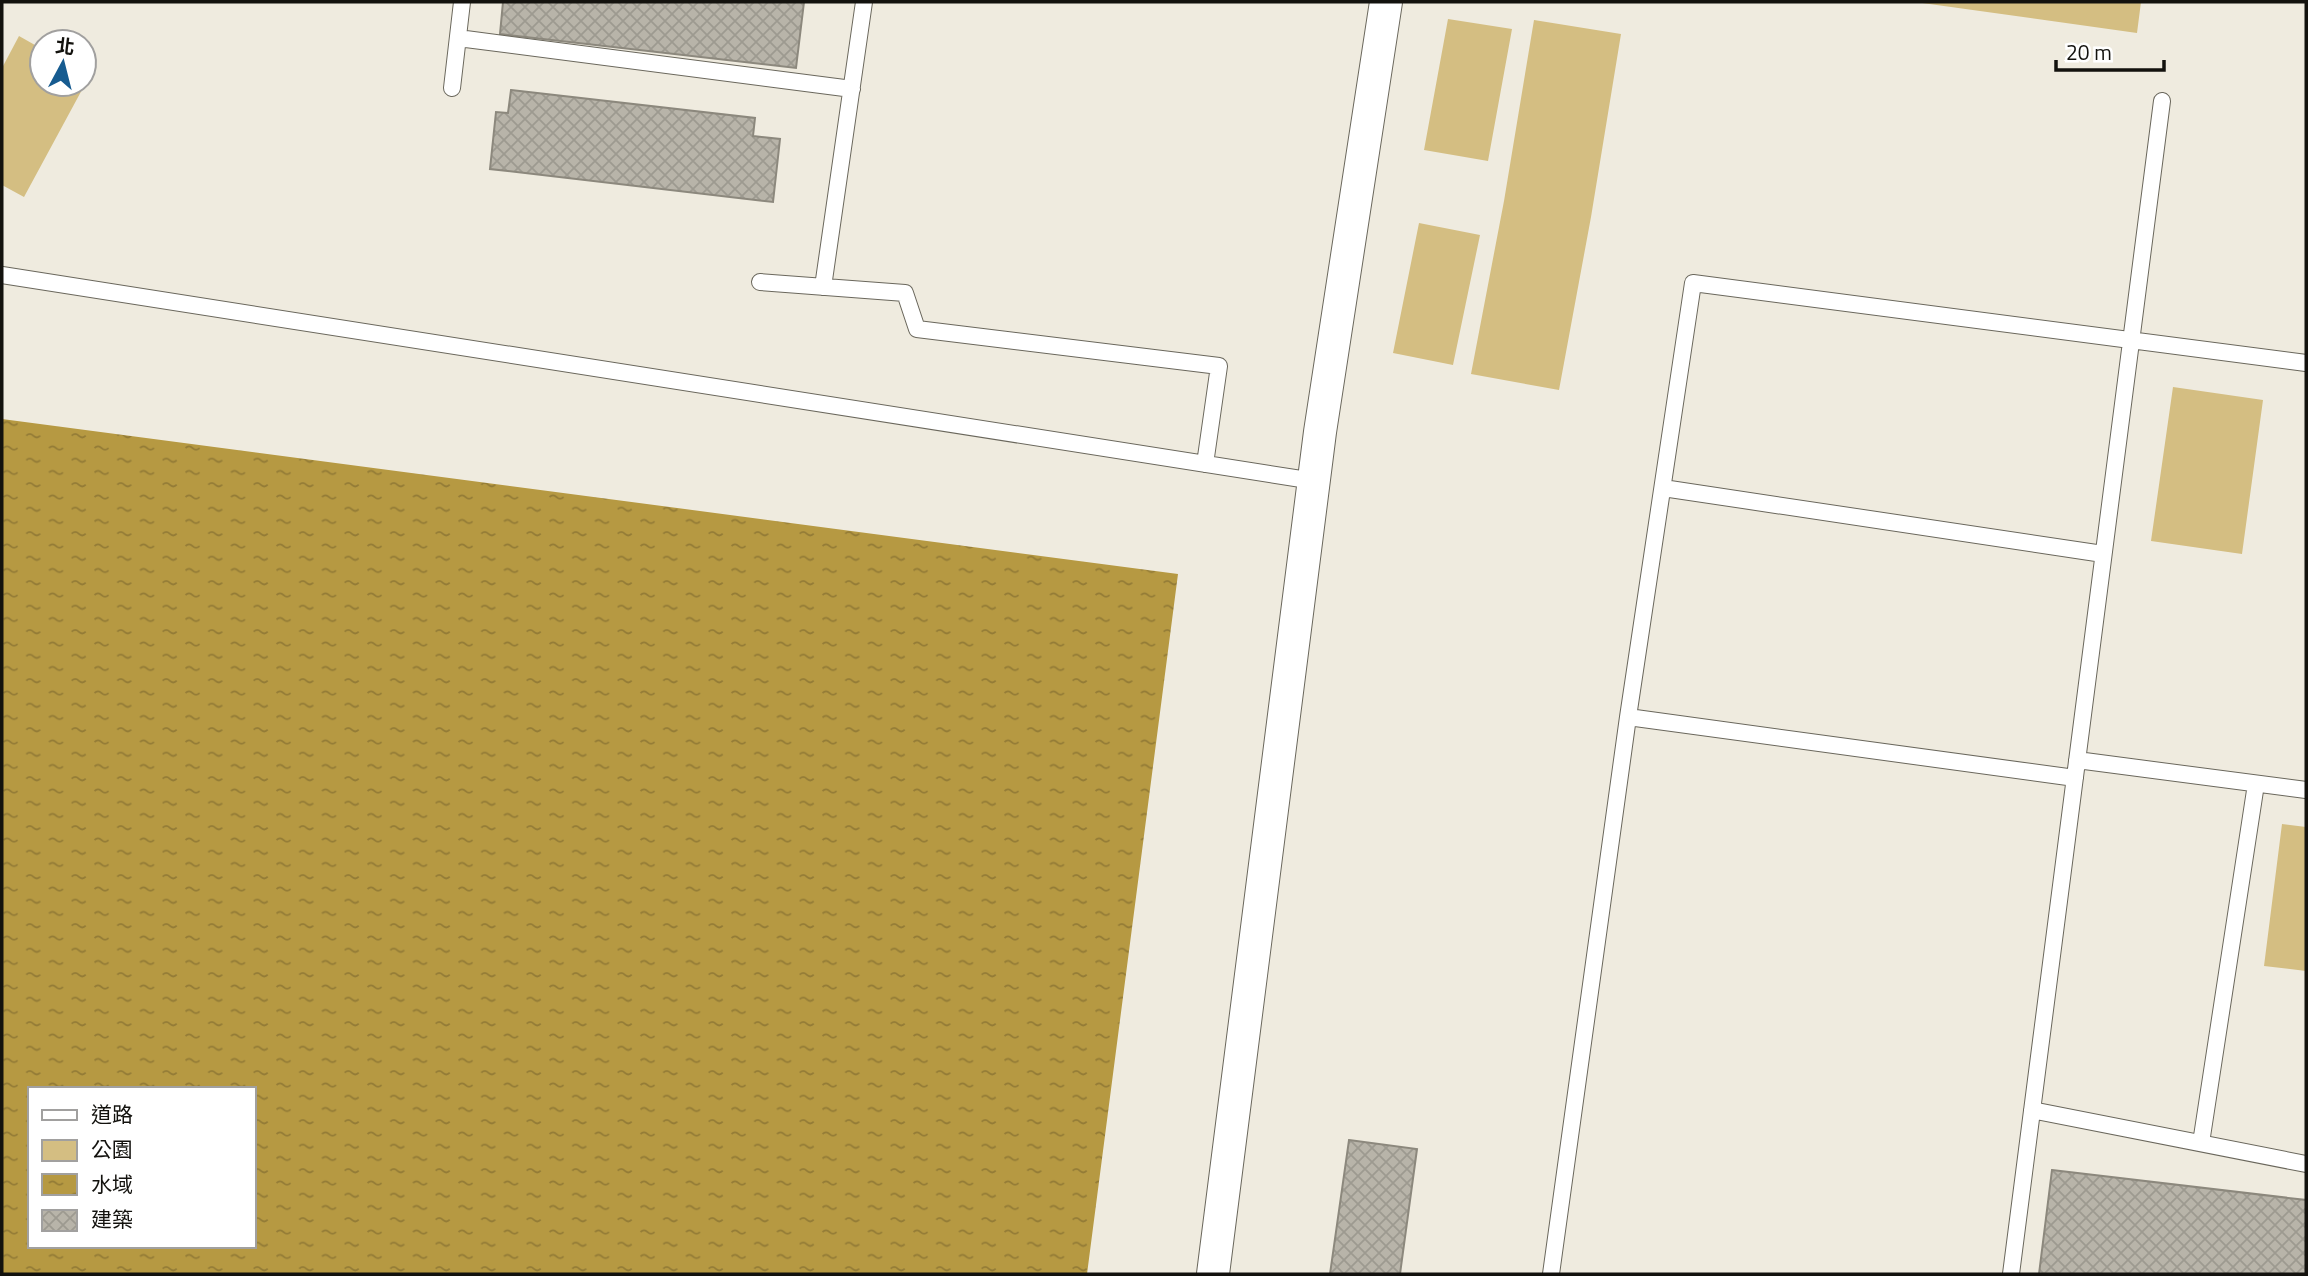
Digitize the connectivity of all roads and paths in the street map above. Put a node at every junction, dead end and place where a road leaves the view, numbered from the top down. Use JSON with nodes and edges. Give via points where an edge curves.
{"nodes":[{"id":1,"x":462,"y":2,"type":"edge"},
{"id":2,"x":864,"y":2,"type":"edge"},
{"id":3,"x":1386,"y":2,"type":"edge"},
{"id":4,"x":458,"y":38,"type":"junction"},
{"id":5,"x":452,"y":88,"type":"dead end"},
{"id":6,"x":852,"y":89,"type":"junction"},
{"id":7,"x":2162,"y":101,"type":"dead end"},
{"id":8,"x":2,"y":275,"type":"edge"},
{"id":9,"x":760,"y":282,"type":"dead end"},
{"id":10,"x":823,"y":287,"type":"junction"},
{"id":11,"x":2131,"y":340,"type":"junction"},
{"id":12,"x":2306,"y":363,"type":"edge"},
{"id":13,"x":1205,"y":464,"type":"junction"},
{"id":14,"x":1314,"y":481,"type":"junction"},
{"id":15,"x":1663,"y":488,"type":"junction"},
{"id":16,"x":2103,"y":554,"type":"junction"},
{"id":17,"x":1628,"y":717,"type":"junction"},
{"id":18,"x":2077,"y":760,"type":"junction"},
{"id":19,"x":2074,"y":778,"type":"junction"},
{"id":20,"x":2256,"y":784,"type":"junction"},
{"id":21,"x":2306,"y":790,"type":"edge"},
{"id":22,"x":2032,"y":1110,"type":"junction"},
{"id":23,"x":2201,"y":1143,"type":"junction"},
{"id":24,"x":2306,"y":1164,"type":"edge"},
{"id":25,"x":1213,"y":1274,"type":"edge"},
{"id":26,"x":1551,"y":1274,"type":"edge"},
{"id":27,"x":2011,"y":1274,"type":"edge"}],
"edges":[{"from":1,"to":4,"type":"lane"},
{"from":2,"to":6,"type":"lane"},
{"from":3,"to":14,"type":"street"},
{"from":4,"to":5,"type":"lane"},
{"from":4,"to":6,"type":"lane"},
{"from":6,"to":10,"type":"lane"},
{"from":7,"to":11,"type":"lane"},
{"from":8,"to":13,"type":"lane"},
{"from":9,"to":10,"type":"lane"},
{"from":10,"to":13,"type":"lane","via":[[905,293],[917,329],[1219,366]]},
{"from":11,"to":12,"type":"lane"},
{"from":11,"to":15,"type":"lane","via":[[1693,283]]},
{"from":11,"to":16,"type":"lane"},
{"from":13,"to":14,"type":"lane"},
{"from":14,"to":25,"type":"street"},
{"from":15,"to":16,"type":"lane"},
{"from":15,"to":17,"type":"lane"},
{"from":16,"to":18,"type":"lane"},
{"from":17,"to":19,"type":"lane"},
{"from":17,"to":26,"type":"lane"},
{"from":18,"to":19,"type":"lane"},
{"from":18,"to":20,"type":"lane"},
{"from":19,"to":22,"type":"lane"},
{"from":20,"to":21,"type":"lane"},
{"from":20,"to":23,"type":"lane"},
{"from":22,"to":23,"type":"lane"},
{"from":22,"to":27,"type":"lane"},
{"from":23,"to":24,"type":"lane"}]}
